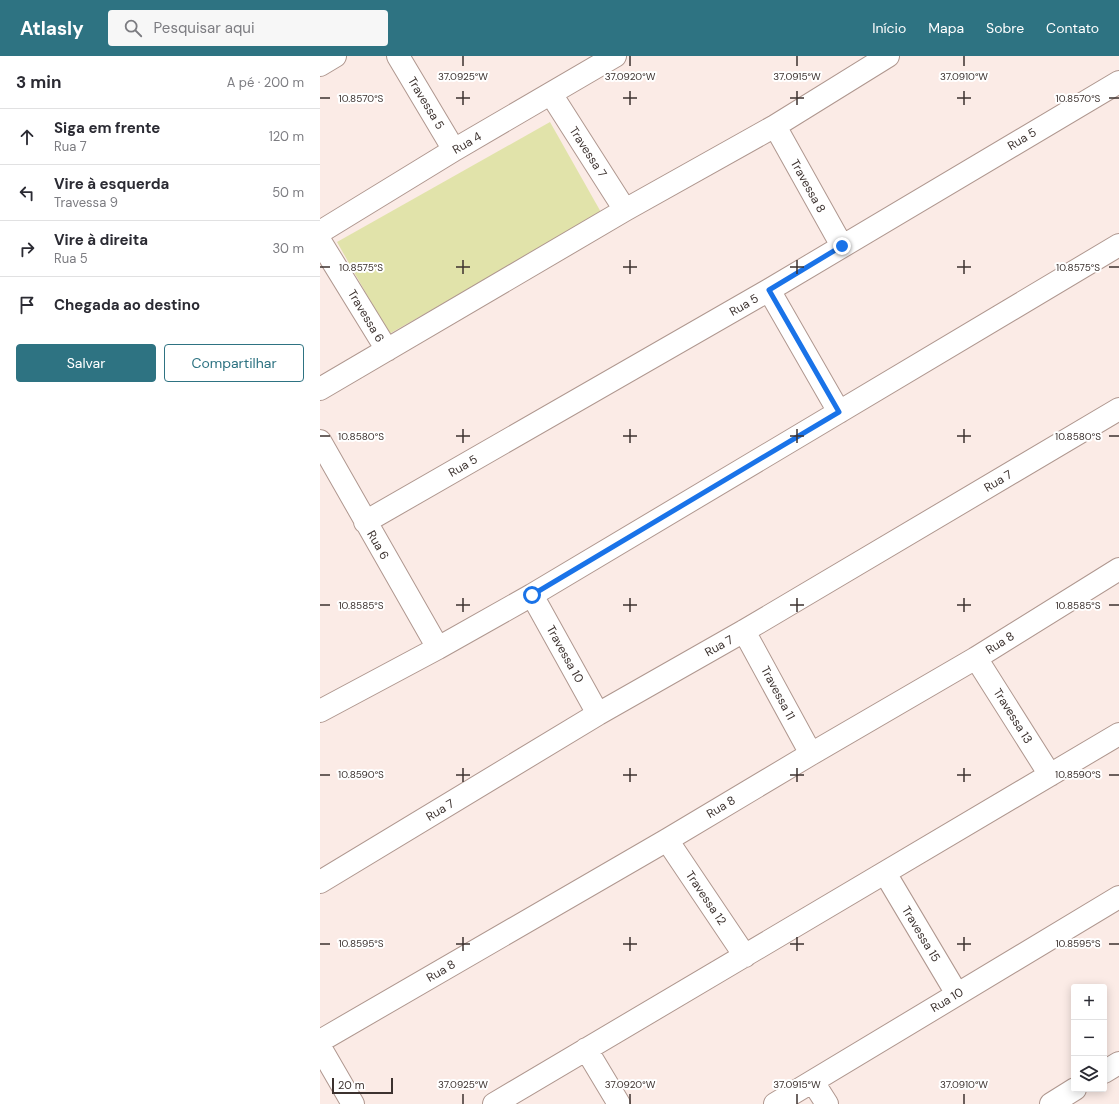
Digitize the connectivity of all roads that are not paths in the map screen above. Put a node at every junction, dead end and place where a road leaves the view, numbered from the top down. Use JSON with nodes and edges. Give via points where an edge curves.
{"nodes":[{"id":1,"x":336,"y":56,"type":"edge"},
{"id":2,"x":398,"y":56,"type":"edge"},
{"id":3,"x":615,"y":56,"type":"edge"},
{"id":4,"x":888,"y":56,"type":"edge"},
{"id":5,"x":320,"y":65,"type":"edge"},
{"id":6,"x":1119,"y":82,"type":"edge"},
{"id":7,"x":551,"y":94,"type":"junction"},
{"id":8,"x":775,"y":126,"type":"junction"},
{"id":9,"x":454,"y":150,"type":"junction"},
{"id":10,"x":625,"y":210,"type":"junction"},
{"id":11,"x":320,"y":232,"type":"edge"},
{"id":12,"x":320,"y":241,"type":"edge"},
{"id":13,"x":842,"y":246,"type":"junction"},
{"id":14,"x":1119,"y":246,"type":"edge"},
{"id":15,"x":769,"y":290,"type":"junction"},
{"id":16,"x":387,"y":350,"type":"junction"},
{"id":17,"x":320,"y":389,"type":"edge"},
{"id":18,"x":1119,"y":409,"type":"edge"},
{"id":19,"x":839,"y":412,"type":"junction"},
{"id":20,"x":320,"y":441,"type":"edge"},
{"id":21,"x":365,"y":522,"type":"junction"},
{"id":22,"x":1119,"y":569,"type":"edge"},
{"id":23,"x":532,"y":595,"type":"junction"},
{"id":24,"x":744,"y":632,"type":"junction"},
{"id":25,"x":438,"y":648,"type":"junction"},
{"id":26,"x":976,"y":658,"type":"junction"},
{"id":27,"x":320,"y":711,"type":"edge"},
{"id":28,"x":598,"y":714,"type":"junction"},
{"id":29,"x":1119,"y":734,"type":"edge"},
{"id":30,"x":811,"y":754,"type":"junction"},
{"id":31,"x":1050,"y":775,"type":"junction"},
{"id":32,"x":667,"y":840,"type":"junction"},
{"id":33,"x":885,"y":873,"type":"junction"},
{"id":34,"x":320,"y":882,"type":"edge"},
{"id":35,"x":1119,"y":897,"type":"edge"},
{"id":36,"x":745,"y":956,"type":"junction"},
{"id":37,"x":957,"y":994,"type":"junction"},
{"id":38,"x":320,"y":1041,"type":"edge"},
{"id":39,"x":320,"y":1047,"type":"edge"},
{"id":40,"x":586,"y":1049,"type":"junction"},
{"id":41,"x":1119,"y":1063,"type":"edge"},
{"id":42,"x":1107,"y":1070,"type":"edge"},
{"id":43,"x":813,"y":1082,"type":"junction"},
{"id":44,"x":1071,"y":1092,"type":"edge"},
{"id":45,"x":353,"y":1104,"type":"edge"},
{"id":46,"x":494,"y":1104,"type":"edge"},
{"id":47,"x":619,"y":1104,"type":"edge"},
{"id":48,"x":775,"y":1104,"type":"edge"},
{"id":49,"x":827,"y":1104,"type":"edge"},
{"id":50,"x":1051,"y":1104,"type":"edge"}],
"edges":[{"from":1,"to":5,"type":"street"},
{"from":2,"to":9,"type":"street","name":"Travessa 5"},
{"from":3,"to":7,"type":"street","name":"Rua 4"},
{"from":4,"to":8,"type":"street"},
{"from":6,"to":13,"type":"street","name":"Rua 5"},
{"from":7,"to":9,"type":"street","name":"Rua 4"},
{"from":7,"to":10,"type":"street","name":"Travessa 7"},
{"from":8,"to":10,"type":"street"},
{"from":8,"to":13,"type":"street","name":"Travessa 8"},
{"from":9,"to":11,"type":"street","name":"Rua 4"},
{"from":10,"to":16,"type":"street"},
{"from":12,"to":16,"type":"street","name":"Travessa 6"},
{"from":13,"to":15,"type":"street","name":"Rua 5"},
{"from":14,"to":19,"type":"street"},
{"from":15,"to":19,"type":"street"},
{"from":15,"to":21,"type":"street","name":"Rua 5"},
{"from":16,"to":17,"type":"street"},
{"from":18,"to":24,"type":"street","name":"Rua 7"},
{"from":19,"to":23,"type":"street"},
{"from":20,"to":21,"type":"street","name":"Rua 6"},
{"from":21,"to":25,"type":"street","name":"Rua 6"},
{"from":22,"to":26,"type":"street","name":"Rua 8"},
{"from":23,"to":25,"type":"street"},
{"from":23,"to":28,"type":"street","name":"Travessa 10"},
{"from":24,"to":28,"type":"street","name":"Rua 7"},
{"from":24,"to":30,"type":"street","name":"Travessa 11"},
{"from":25,"to":27,"type":"street"},
{"from":26,"to":30,"type":"street","name":"Rua 8"},
{"from":26,"to":31,"type":"street","name":"Travessa 13"},
{"from":28,"to":34,"type":"street","name":"Rua 7"},
{"from":29,"to":31,"type":"street"},
{"from":30,"to":32,"type":"street","name":"Rua 8"},
{"from":31,"to":33,"type":"street"},
{"from":32,"to":36,"type":"street","name":"Travessa 12"},
{"from":32,"to":38,"type":"street","name":"Rua 8"},
{"from":33,"to":36,"type":"street"},
{"from":33,"to":37,"type":"street","name":"Travessa 15"},
{"from":35,"to":37,"type":"street","name":"Rua 10"},
{"from":36,"to":40,"type":"street"},
{"from":37,"to":43,"type":"street","name":"Rua 10"},
{"from":39,"to":45,"type":"street"},
{"from":40,"to":46,"type":"street"},
{"from":40,"to":47,"type":"street"},
{"from":41,"to":42,"type":"street"},
{"from":43,"to":48,"type":"street","name":"Rua 10"},
{"from":43,"to":49,"type":"street"},
{"from":44,"to":50,"type":"street"}]}
